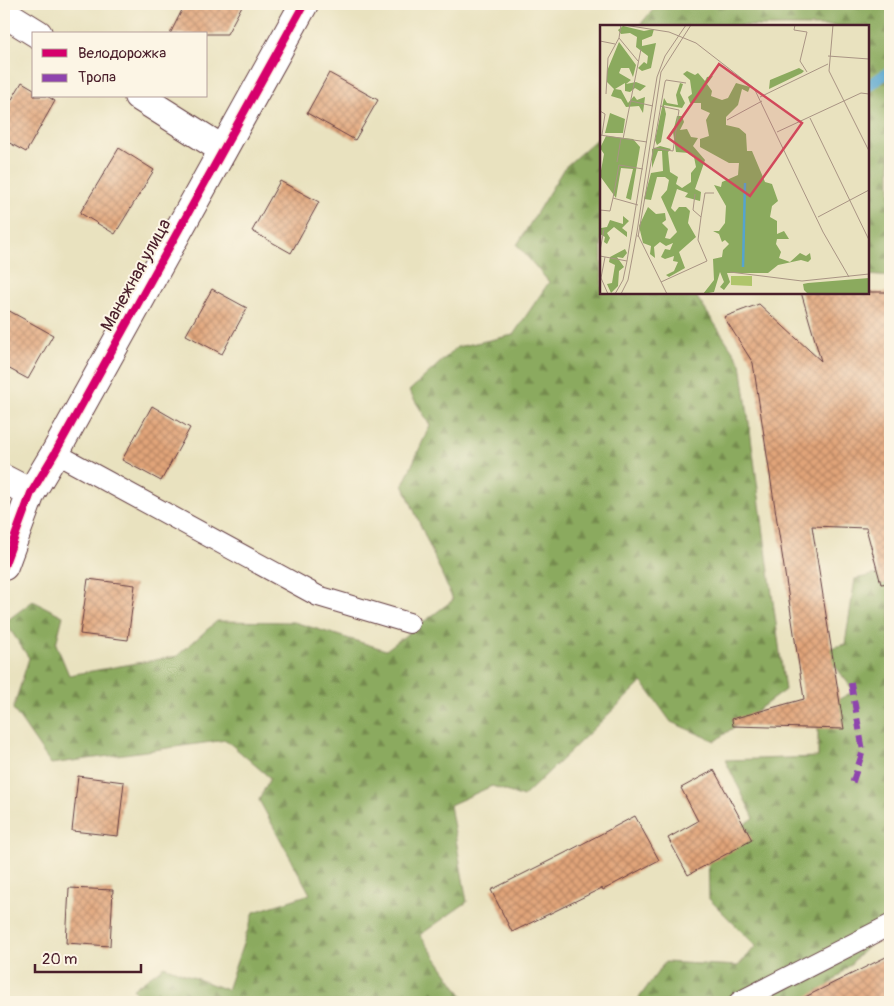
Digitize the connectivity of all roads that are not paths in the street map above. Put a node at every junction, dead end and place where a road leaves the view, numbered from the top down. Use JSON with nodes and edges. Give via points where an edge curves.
{"nodes":[{"id":1,"x":304,"y":4,"type":"edge"},
{"id":2,"x":4,"y":12,"type":"edge"},
{"id":3,"x":35,"y":32,"type":"edge"},
{"id":4,"x":141,"y":98,"type":"edge"},
{"id":5,"x":222,"y":149,"type":"junction"},
{"id":6,"x":55,"y":452,"type":"junction"},
{"id":7,"x":4,"y":479,"type":"edge"},
{"id":8,"x":31,"y":493,"type":"junction"},
{"id":9,"x":4,"y":566,"type":"edge"},
{"id":10,"x":409,"y":623,"type":"dead end"},
{"id":11,"x":890,"y":925,"type":"edge"},
{"id":12,"x":739,"y":1002,"type":"edge"}],
"edges":[{"from":1,"to":5,"type":"street","name":"Манежная улица"},
{"from":2,"to":3,"type":"street"},
{"from":4,"to":5,"type":"street"},
{"from":5,"to":6,"type":"street","name":"Манежная улица"},
{"from":6,"to":8,"type":"street","name":"Манежная улица"},
{"from":6,"to":10,"type":"lane","via":[[318,596]]},
{"from":7,"to":8,"type":"street"},
{"from":8,"to":9,"type":"street","name":"Манежная улица"},
{"from":11,"to":12,"type":"lane"}]}
